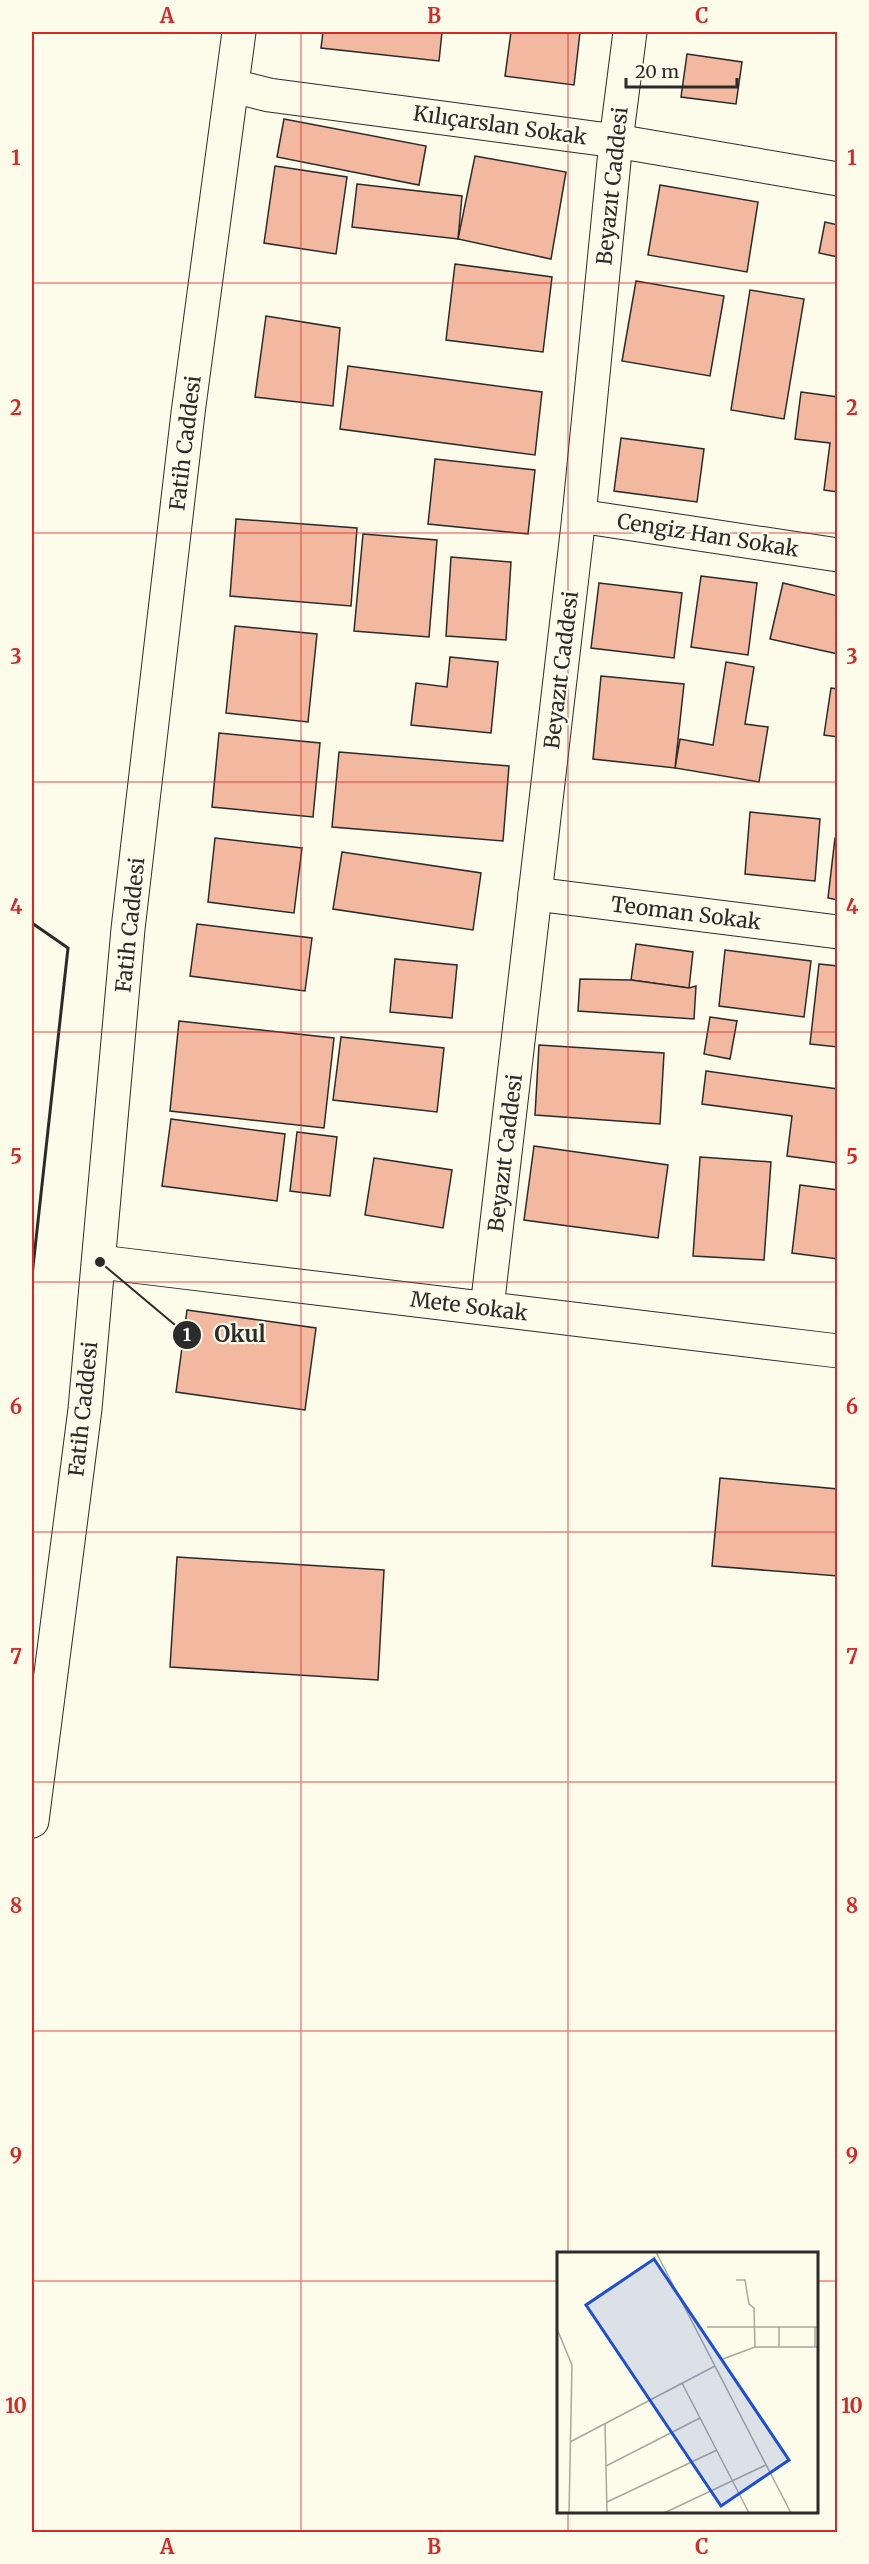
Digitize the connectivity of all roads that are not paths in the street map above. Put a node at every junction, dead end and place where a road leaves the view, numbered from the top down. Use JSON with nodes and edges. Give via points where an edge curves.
{"nodes":[{"id":1,"x":239,"y":32,"type":"edge"},
{"id":2,"x":630,"y":32,"type":"edge"},
{"id":3,"x":233,"y":86,"type":"junction"},
{"id":4,"x":616,"y":141,"type":"junction"},
{"id":5,"x":837,"y":179,"type":"edge"},
{"id":6,"x":579,"y":516,"type":"junction"},
{"id":7,"x":837,"y":555,"type":"edge"},
{"id":8,"x":535,"y":894,"type":"junction"},
{"id":9,"x":837,"y":932,"type":"edge"},
{"id":10,"x":100,"y":1262,"type":"junction"},
{"id":11,"x":487,"y":1308,"type":"junction"},
{"id":12,"x":837,"y":1351,"type":"edge"},
{"id":13,"x":32,"y":1821,"type":"edge"}],
"edges":[{"from":1,"to":3,"type":"street","name":"Fatih Caddesi"},
{"from":2,"to":4,"type":"street","name":"Beyazıt Caddesi"},
{"from":3,"to":4,"type":"street","name":"Kılıçarslan Sokak","via":[[269,95]]},
{"from":3,"to":10,"type":"street","name":"Fatih Caddesi","via":[[188,413],[128,929]]},
{"from":4,"to":5,"type":"street","name":"Kılıçarslan Sokak"},
{"from":4,"to":6,"type":"street","name":"Beyazıt Caddesi"},
{"from":6,"to":7,"type":"street","name":"Cengiz Han Sokak"},
{"from":6,"to":8,"type":"street","name":"Beyazıt Caddesi"},
{"from":8,"to":9,"type":"street","name":"Teoman Sokak"},
{"from":8,"to":11,"type":"street","name":"Beyazıt Caddesi"},
{"from":10,"to":11,"type":"street","name":"Mete Sokak"},
{"from":10,"to":13,"type":"street","name":"Fatih Caddesi"},
{"from":11,"to":12,"type":"street","name":"Mete Sokak"}]}
